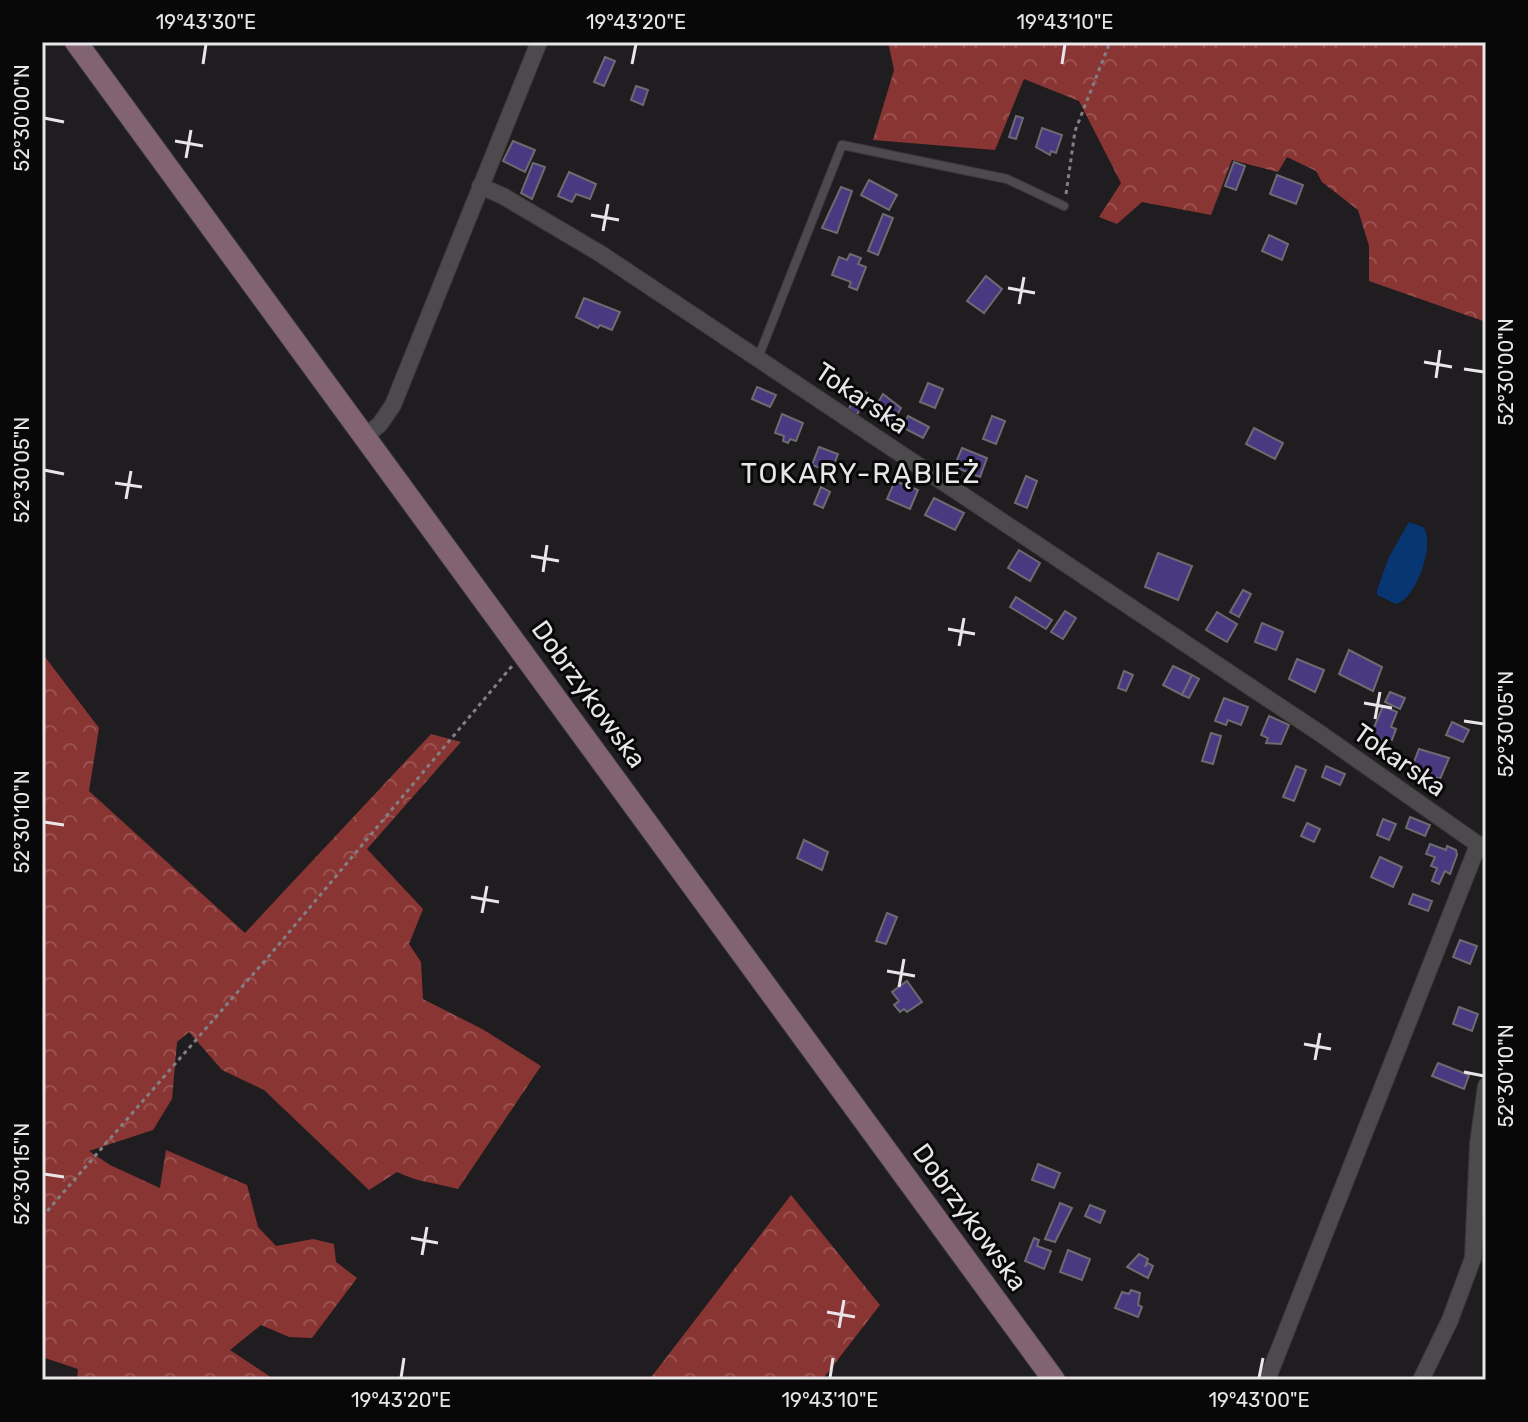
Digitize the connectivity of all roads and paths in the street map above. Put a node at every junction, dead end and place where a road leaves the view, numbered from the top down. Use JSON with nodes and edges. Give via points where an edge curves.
{"nodes":[{"id":1,"x":76,"y":42,"type":"edge"},
{"id":2,"x":539,"y":42,"type":"edge"},
{"id":3,"x":1110,"y":42,"type":"edge"},
{"id":4,"x":480,"y":186,"type":"junction"},
{"id":5,"x":1064,"y":206,"type":"joint"},
{"id":6,"x":758,"y":358,"type":"junction"},
{"id":7,"x":366,"y":436,"type":"junction"},
{"id":8,"x":523,"y":652,"type":"junction"},
{"id":9,"x":1482,"y":847,"type":"edge"},
{"id":10,"x":1486,"y":1086,"type":"edge"},
{"id":11,"x":42,"y":1217,"type":"edge"},
{"id":12,"x":1054,"y":1380,"type":"edge"},
{"id":13,"x":1267,"y":1380,"type":"edge"},
{"id":14,"x":1421,"y":1380,"type":"edge"}],
"edges":[{"from":1,"to":7,"type":"main road","name":"Dobrzykowska"},
{"from":2,"to":4,"type":"street"},
{"from":3,"to":5,"type":"path","via":[[1075,131]]},
{"from":4,"to":6,"type":"street","name":"Tokarska","via":[[601,254]]},
{"from":4,"to":7,"type":"street","via":[[393,405]]},
{"from":5,"to":6,"type":"lane","via":[[1007,179],[842,145]]},
{"from":6,"to":9,"type":"street","name":"Tokarska"},
{"from":7,"to":8,"type":"main road","name":"Dobrzykowska"},
{"from":8,"to":11,"type":"path"},
{"from":8,"to":12,"type":"main road","name":"Dobrzykowska"},
{"from":9,"to":13,"type":"street","name":"Tokarska"},
{"from":10,"to":14,"type":"street","via":[[1473,1258]]}]}
